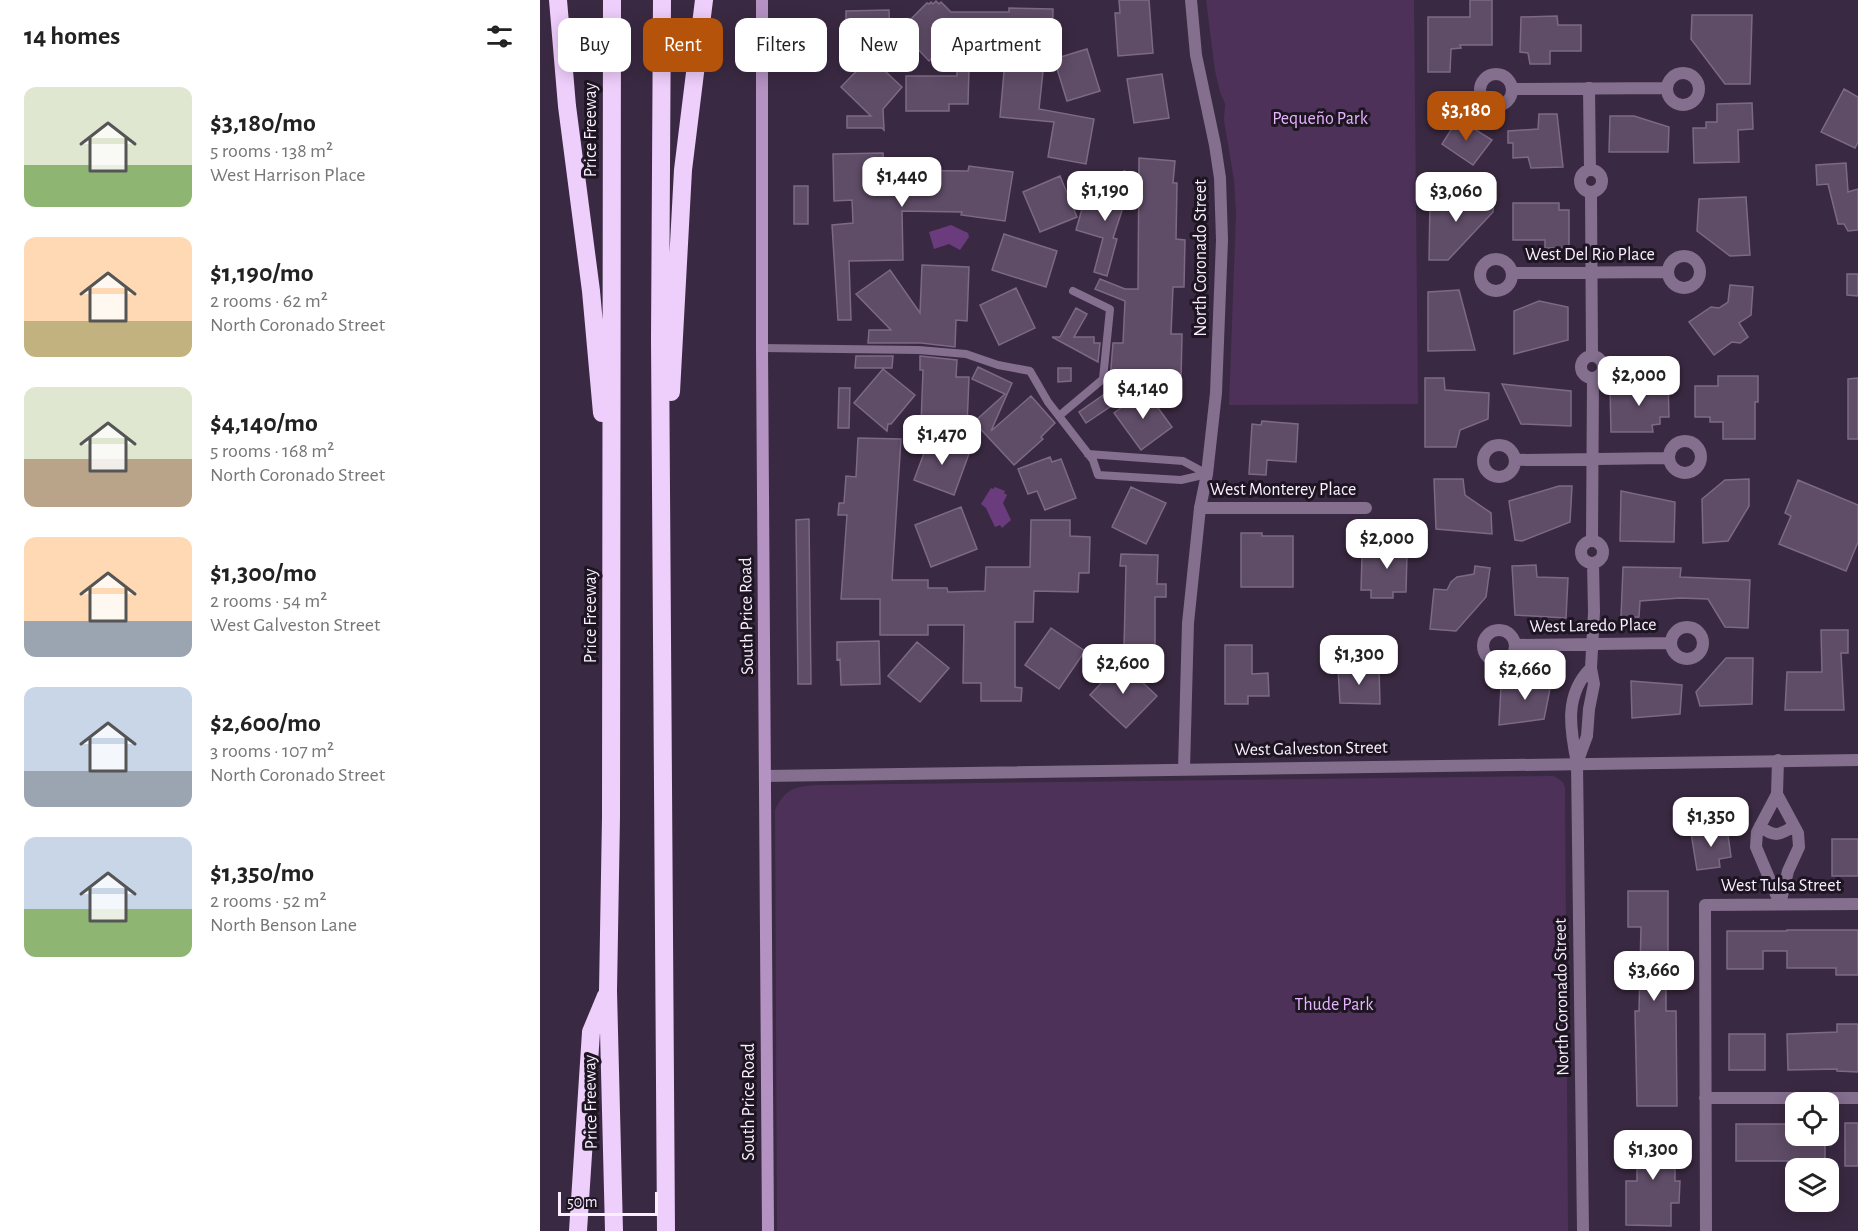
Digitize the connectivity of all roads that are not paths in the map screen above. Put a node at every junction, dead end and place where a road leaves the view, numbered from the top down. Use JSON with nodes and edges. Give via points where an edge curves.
{"nodes":[{"id":1,"x":558,"y":0,"type":"edge"},
{"id":2,"x":612,"y":0,"type":"edge"},
{"id":3,"x":662,"y":0,"type":"edge"},
{"id":4,"x":704,"y":0,"type":"edge"},
{"id":5,"x":762,"y":0,"type":"edge"},
{"id":6,"x":1191,"y":0,"type":"edge"},
{"id":7,"x":1589,"y":88,"type":"junction"},
{"id":8,"x":1666,"y":88,"type":"dead end"},
{"id":9,"x":1512,"y":89,"type":"dead end"},
{"id":10,"x":1668,"y":272,"type":"dead end"},
{"id":11,"x":1512,"y":273,"type":"dead end"},
{"id":12,"x":1591,"y":273,"type":"junction"},
{"id":13,"x":1073,"y":291,"type":"dead end"},
{"id":14,"x":762,"y":348,"type":"junction"},
{"id":15,"x":1059,"y":416,"type":"junction"},
{"id":16,"x":1088,"y":454,"type":"junction"},
{"id":17,"x":1669,"y":458,"type":"dead end"},
{"id":18,"x":1592,"y":459,"type":"junction"},
{"id":19,"x":1515,"y":460,"type":"dead end"},
{"id":20,"x":1207,"y":474,"type":"junction"},
{"id":21,"x":1200,"y":508,"type":"junction"},
{"id":22,"x":1366,"y":508,"type":"dead end"},
{"id":23,"x":612,"y":510,"type":"junction"},
{"id":24,"x":662,"y":541,"type":"junction"},
{"id":25,"x":1671,"y":643,"type":"dead end"},
{"id":26,"x":1515,"y":645,"type":"dead end"},
{"id":27,"x":1593,"y":645,"type":"junction"},
{"id":28,"x":1591,"y":668,"type":"junction"},
{"id":29,"x":1571,"y":706,"type":"junction"},
{"id":30,"x":1589,"y":709,"type":"junction"},
{"id":31,"x":1778,"y":760,"type":"junction"},
{"id":32,"x":1858,"y":760,"type":"edge"},
{"id":33,"x":1577,"y":763,"type":"junction"},
{"id":34,"x":1184,"y":769,"type":"junction"},
{"id":35,"x":765,"y":776,"type":"junction"},
{"id":36,"x":1777,"y":794,"type":"junction"},
{"id":37,"x":1760,"y":826,"type":"junction"},
{"id":38,"x":1794,"y":826,"type":"junction"},
{"id":39,"x":1780,"y":904,"type":"junction"},
{"id":40,"x":1858,"y":904,"type":"edge"},
{"id":41,"x":608,"y":991,"type":"junction"},
{"id":42,"x":1705,"y":1098,"type":"junction"},
{"id":43,"x":1858,"y":1098,"type":"edge"},
{"id":44,"x":665,"y":1133,"type":"junction"},
{"id":45,"x":578,"y":1231,"type":"edge"},
{"id":46,"x":614,"y":1231,"type":"edge"},
{"id":47,"x":666,"y":1231,"type":"edge"},
{"id":48,"x":679,"y":1231,"type":"edge"},
{"id":49,"x":768,"y":1231,"type":"edge"},
{"id":50,"x":1583,"y":1231,"type":"edge"},
{"id":51,"x":1706,"y":1231,"type":"edge"}],
"edges":[{"from":1,"to":23,"type":"highway"},
{"from":2,"to":23,"type":"highway","name":"Price Freeway"},
{"from":3,"to":24,"type":"highway"},
{"from":4,"to":24,"type":"highway","via":[[683,170]]},
{"from":5,"to":14,"type":"main road","name":"South Price Road"},
{"from":6,"to":20,"type":"street","name":"North Coronado Street","via":[[1196,55],[1215,145],[1222,210],[1219,353]]},
{"from":7,"to":8,"type":"street"},
{"from":7,"to":9,"type":"street"},
{"from":7,"to":12,"type":"street","via":[[1590,170],[1579,180],[1584,190],[1591,193]]},
{"from":10,"to":12,"type":"street","name":"West Del Rio Place"},
{"from":11,"to":12,"type":"street","name":"West Del Rio Place"},
{"from":12,"to":18,"type":"street","via":[[1592,356],[1599,357],[1604,366],[1602,373],[1593,378]]},
{"from":13,"to":15,"type":"lane","via":[[1110,309],[1103,379]]},
{"from":14,"to":15,"type":"lane","via":[[966,354],[1030,371]]},
{"from":14,"to":35,"type":"main road","name":"South Price Road"},
{"from":15,"to":16,"type":"lane"},
{"from":16,"to":20,"type":"lane","via":[[1183,461]]},
{"from":16,"to":20,"type":"lane","via":[[1098,475],[1181,480]]},
{"from":17,"to":18,"type":"street"},
{"from":18,"to":19,"type":"street"},
{"from":18,"to":27,"type":"street","via":[[1592,540],[1584,543],[1581,554],[1585,561],[1593,563]]},
{"from":20,"to":21,"type":"street","name":"North Coronado Street"},
{"from":21,"to":22,"type":"street","name":"West Monterey Place"},
{"from":21,"to":34,"type":"street","name":"North Coronado Street","via":[[1188,623]]},
{"from":23,"to":41,"type":"highway","name":"Price Freeway"},
{"from":24,"to":44,"type":"highway"},
{"from":25,"to":27,"type":"street","name":"West Laredo Place"},
{"from":26,"to":27,"type":"street","name":"West Laredo Place"},
{"from":27,"to":28,"type":"street"},
{"from":28,"to":29,"type":"street","via":[[1579,680]]},
{"from":28,"to":30,"type":"street","via":[[1594,684]]},
{"from":29,"to":30,"type":"street"},
{"from":29,"to":33,"type":"street"},
{"from":30,"to":33,"type":"street","via":[[1587,736]]},
{"from":31,"to":32,"type":"street","name":"West Galveston Street"},
{"from":31,"to":33,"type":"street","name":"West Galveston Street"},
{"from":31,"to":36,"type":"street"},
{"from":33,"to":34,"type":"street","name":"West Galveston Street"},
{"from":33,"to":50,"type":"street","name":"North Coronado Street"},
{"from":34,"to":35,"type":"street","name":"West Galveston Street"},
{"from":35,"to":49,"type":"main road","name":"South Price Road"},
{"from":36,"to":37,"type":"street"},
{"from":36,"to":38,"type":"street"},
{"from":37,"to":38,"type":"street","via":[[1775,834]]},
{"from":37,"to":39,"type":"street","via":[[1756,847]]},
{"from":38,"to":39,"type":"street","via":[[1799,847]]},
{"from":39,"to":40,"type":"street","name":"West Tulsa Street"},
{"from":39,"to":42,"type":"street","name":"West Tulsa Street","via":[[1705,905]]},
{"from":41,"to":45,"type":"highway","via":[[591,1032]]},
{"from":41,"to":46,"type":"highway","name":"Price Freeway"},
{"from":42,"to":43,"type":"street"},
{"from":42,"to":51,"type":"street"},
{"from":44,"to":47,"type":"highway"},
{"from":44,"to":48,"type":"highway"}]}
